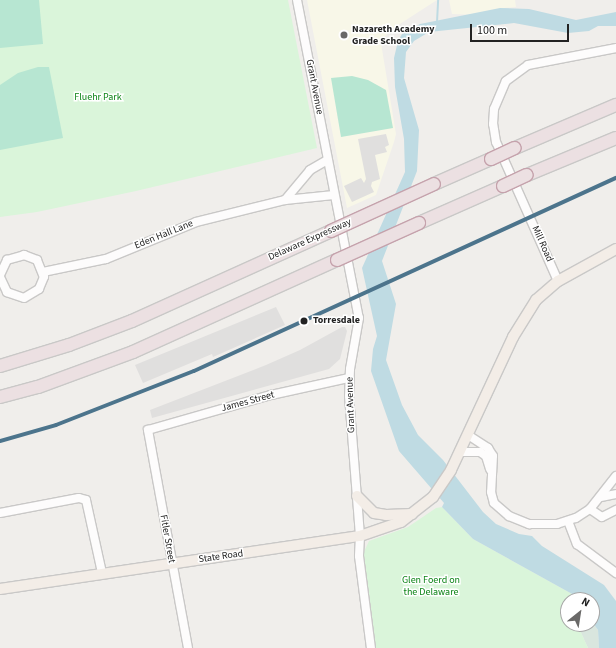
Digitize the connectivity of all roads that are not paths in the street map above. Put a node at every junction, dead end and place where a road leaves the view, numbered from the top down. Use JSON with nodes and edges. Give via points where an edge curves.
{"nodes":[{"id":1,"x":297,"y":0,"type":"edge"},
{"id":2,"x":616,"y":48,"type":"edge"},
{"id":3,"x":616,"y":105,"type":"edge"},
{"id":4,"x":616,"y":138,"type":"edge"},
{"id":5,"x":328,"y":160,"type":"junction"},
{"id":6,"x":334,"y":195,"type":"junction"},
{"id":7,"x":285,"y":200,"type":"junction"},
{"id":8,"x":616,"y":249,"type":"edge"},
{"id":9,"x":43,"y":272,"type":"junction"},
{"id":10,"x":0,"y":276,"type":"edge"},
{"id":11,"x":558,"y":281,"type":"junction"},
{"id":12,"x":0,"y":366,"type":"edge"},
{"id":13,"x":349,"y":378,"type":"junction"},
{"id":14,"x":0,"y":397,"type":"edge"},
{"id":15,"x":148,"y":430,"type":"joint"},
{"id":16,"x":468,"y":435,"type":"junction"},
{"id":17,"x":460,"y":452,"type":"junction"},
{"id":18,"x":491,"y":471,"type":"junction"},
{"id":19,"x":615,"y":479,"type":"edge"},
{"id":20,"x":616,"y":494,"type":"edge"},
{"id":21,"x":357,"y":496,"type":"junction"},
{"id":22,"x":601,"y":497,"type":"junction"},
{"id":23,"x":590,"y":509,"type":"junction"},
{"id":24,"x":616,"y":510,"type":"edge"},
{"id":25,"x":0,"y":513,"type":"edge"},
{"id":26,"x":412,"y":514,"type":"junction"},
{"id":27,"x":568,"y":521,"type":"junction"},
{"id":28,"x":360,"y":536,"type":"junction"},
{"id":29,"x":172,"y":564,"type":"junction"},
{"id":30,"x":102,"y":573,"type":"junction"},
{"id":31,"x":616,"y":573,"type":"edge"},
{"id":32,"x":0,"y":589,"type":"edge"},
{"id":33,"x":188,"y":648,"type":"edge"},
{"id":34,"x":371,"y":648,"type":"edge"}],
"edges":[{"from":1,"to":5,"type":"street","name":"Grant Avenue"},
{"from":2,"to":11,"type":"street","name":"Mill Road","via":[[528,65],[506,82],[494,108],[496,142]]},
{"from":3,"to":12,"type":"highway","name":"Delaware Expressway","bridge":true,"via":[[490,159],[132,321],[69,345]]},
{"from":4,"to":14,"type":"highway","bridge":true,"via":[[527,175],[133,352],[38,387]]},
{"from":5,"to":6,"type":"street","name":"Grant Avenue"},
{"from":5,"to":7,"type":"street","via":[[310,170]]},
{"from":6,"to":7,"type":"street","name":"Eden Hall Lane"},
{"from":6,"to":13,"type":"street","name":"Grant Avenue","via":[[359,318]]},
{"from":7,"to":9,"type":"street","name":"Eden Hall Lane","via":[[196,222],[106,259]]},
{"from":8,"to":11,"type":"main road"},
{"from":9,"to":10,"type":"street","via":[[37,260],[20,254],[7,260]]},
{"from":9,"to":10,"type":"street","via":[[39,289],[24,298],[7,292]]},
{"from":11,"to":16,"type":"main road","via":[[539,296],[521,322]]},
{"from":13,"to":15,"type":"street","name":"James Street","via":[[271,395]]},
{"from":13,"to":21,"type":"street","name":"Grant Avenue"},
{"from":15,"to":29,"type":"street","name":"Fitler Street"},
{"from":16,"to":17,"type":"main road"},
{"from":16,"to":18,"type":"street","via":[[491,452],[494,463]]},
{"from":17,"to":18,"type":"street","via":[[475,450],[484,454]]},
{"from":17,"to":26,"type":"main road","name":"State Road","via":[[433,497]]},
{"from":18,"to":27,"type":"street","via":[[492,499],[496,507],[509,516],[539,526]]},
{"from":19,"to":22,"type":"street"},
{"from":20,"to":22,"type":"street"},
{"from":21,"to":26,"type":"main road","via":[[374,513]]},
{"from":21,"to":28,"type":"street","name":"Grant Avenue"},
{"from":22,"to":23,"type":"street"},
{"from":23,"to":24,"type":"street","via":[[602,517]]},
{"from":23,"to":27,"type":"street"},
{"from":25,"to":30,"type":"street","via":[[79,498],[86,500]]},
{"from":26,"to":28,"type":"main road","name":"State Road","via":[[401,522]]},
{"from":27,"to":31,"type":"street","via":[[580,547]]},
{"from":28,"to":29,"type":"main road","name":"State Road"},
{"from":28,"to":34,"type":"street","name":"Grant Avenue","via":[[359,556]]},
{"from":29,"to":30,"type":"main road","name":"State Road"},
{"from":29,"to":33,"type":"street","name":"Fitler Street"},
{"from":30,"to":32,"type":"main road","name":"State Road"}]}
